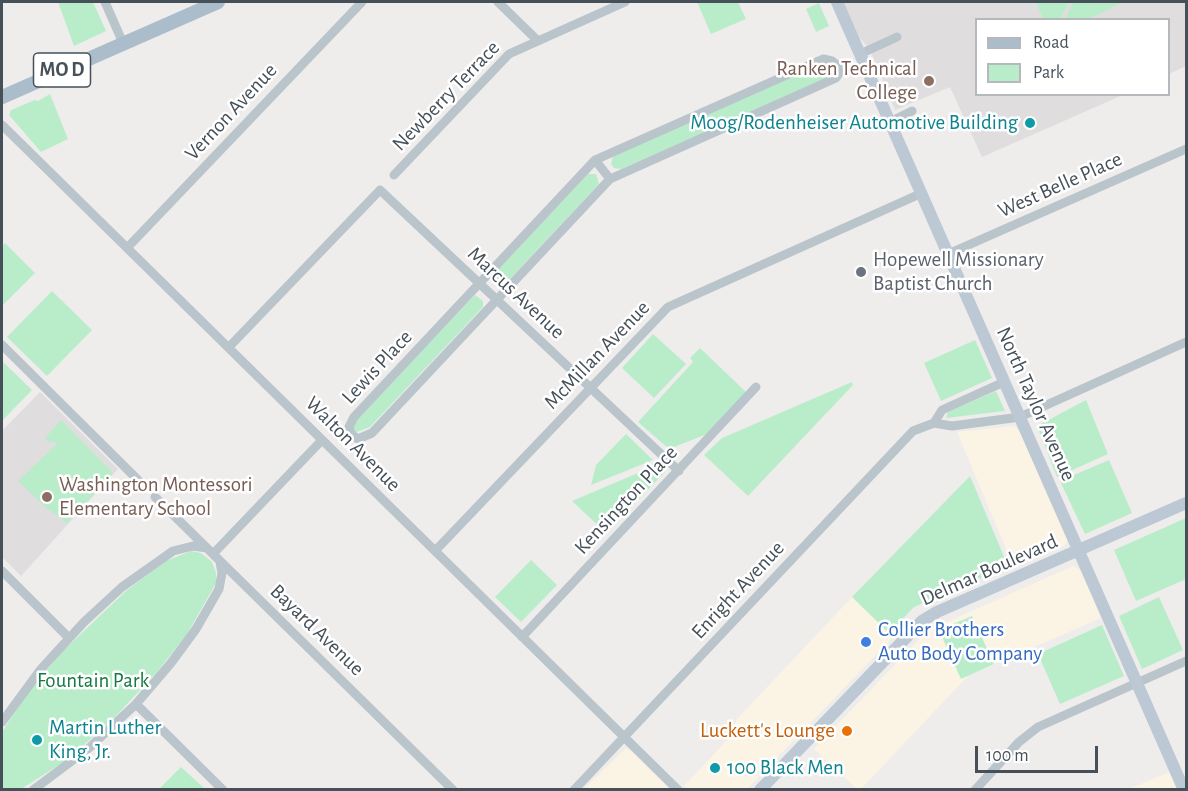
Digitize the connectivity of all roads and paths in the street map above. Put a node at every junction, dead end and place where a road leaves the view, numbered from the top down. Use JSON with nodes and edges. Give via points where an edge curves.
{"nodes":[{"id":1,"x":105,"y":2,"type":"edge"},
{"id":2,"x":218,"y":2,"type":"edge"},
{"id":3,"x":362,"y":2,"type":"edge"},
{"id":4,"x":498,"y":2,"type":"edge"},
{"id":5,"x":625,"y":2,"type":"edge"},
{"id":6,"x":837,"y":2,"type":"edge"},
{"id":7,"x":897,"y":37,"type":"dead end"},
{"id":8,"x":537,"y":40,"type":"junction"},
{"id":9,"x":123,"y":44,"type":"junction"},
{"id":10,"x":860,"y":54,"type":"junction"},
{"id":11,"x":2,"y":97,"type":"edge"},
{"id":12,"x":912,"y":111,"type":"dead end"},
{"id":13,"x":890,"y":122,"type":"junction"},
{"id":14,"x":2,"y":125,"type":"edge"},
{"id":15,"x":1186,"y":149,"type":"edge"},
{"id":16,"x":595,"y":160,"type":"junction"},
{"id":17,"x":394,"y":175,"type":"dead end"},
{"id":18,"x":610,"y":179,"type":"junction"},
{"id":19,"x":922,"y":193,"type":"junction"},
{"id":20,"x":127,"y":248,"type":"junction"},
{"id":21,"x":948,"y":254,"type":"junction"},
{"id":22,"x":479,"y":284,"type":"junction"},
{"id":23,"x":496,"y":298,"type":"junction"},
{"id":24,"x":1186,"y":342,"type":"edge"},
{"id":25,"x":2,"y":345,"type":"edge"},
{"id":26,"x":230,"y":347,"type":"junction"},
{"id":27,"x":1004,"y":382,"type":"junction"},
{"id":28,"x":590,"y":387,"type":"junction"},
{"id":29,"x":756,"y":387,"type":"dead end"},
{"id":30,"x":1020,"y":417,"type":"junction"},
{"id":31,"x":934,"y":423,"type":"junction"},
{"id":32,"x":322,"y":440,"type":"junction"},
{"id":33,"x":679,"y":471,"type":"junction"},
{"id":34,"x":144,"y":486,"type":"dead end"},
{"id":35,"x":154,"y":496,"type":"dead end"},
{"id":36,"x":1186,"y":503,"type":"edge"},
{"id":37,"x":435,"y":551,"type":"junction"},
{"id":38,"x":1079,"y":551,"type":"junction"},
{"id":39,"x":213,"y":554,"type":"junction"},
{"id":40,"x":2,"y":571,"type":"edge"},
{"id":41,"x":522,"y":637,"type":"junction"},
{"id":42,"x":69,"y":638,"type":"junction"},
{"id":43,"x":1186,"y":662,"type":"edge"},
{"id":44,"x":1137,"y":683,"type":"junction"},
{"id":45,"x":136,"y":704,"type":"junction"},
{"id":46,"x":2,"y":722,"type":"edge"},
{"id":47,"x":623,"y":737,"type":"junction"},
{"id":48,"x":33,"y":789,"type":"edge"},
{"id":49,"x":223,"y":789,"type":"edge"},
{"id":50,"x":453,"y":789,"type":"edge"},
{"id":51,"x":574,"y":789,"type":"edge"},
{"id":52,"x":678,"y":789,"type":"edge"},
{"id":53,"x":760,"y":789,"type":"edge"},
{"id":54,"x":975,"y":789,"type":"edge"},
{"id":55,"x":1184,"y":789,"type":"edge"}],
"edges":[{"from":1,"to":9,"type":"street"},
{"from":2,"to":9,"type":"main road","number":"MO D"},
{"from":3,"to":20,"type":"street","name":"Vernon Avenue"},
{"from":4,"to":8,"type":"street"},
{"from":5,"to":8,"type":"street","name":"Newberry Terrace"},
{"from":6,"to":10,"type":"street","name":"North Taylor Avenue"},
{"from":7,"to":10,"type":"street"},
{"from":8,"to":17,"type":"street","name":"Newberry Terrace","via":[[509,54]]},
{"from":9,"to":11,"type":"main road","number":"MO D"},
{"from":10,"to":13,"type":"street","name":"North Taylor Avenue"},
{"from":12,"to":13,"type":"street"},
{"from":13,"to":19,"type":"street","name":"North Taylor Avenue"},
{"from":14,"to":20,"type":"street","name":"Walton Avenue"},
{"from":15,"to":21,"type":"street","name":"West Belle Place"},
{"from":16,"to":18,"type":"street"},
{"from":16,"to":18,"type":"street","name":"Lewis Place","via":[[823,59],[838,66],[836,78]]},
{"from":16,"to":22,"type":"street","name":"Lewis Place"},
{"from":18,"to":23,"type":"street","name":"Lewis Place"},
{"from":19,"to":21,"type":"street","name":"North Taylor Avenue"},
{"from":19,"to":28,"type":"street","name":"McMillan Avenue","via":[[668,307]]},
{"from":20,"to":26,"type":"street","name":"Walton Avenue"},
{"from":21,"to":27,"type":"street","name":"North Taylor Avenue"},
{"from":22,"to":23,"type":"street","name":"Marcus Avenue"},
{"from":22,"to":23,"type":"street","name":"Lewis Place","via":[[354,417],[349,427],[351,435],[363,439],[372,433]]},
{"from":22,"to":26,"type":"street","name":"Marcus Avenue","via":[[380,190]]},
{"from":23,"to":28,"type":"street","name":"Marcus Avenue"},
{"from":24,"to":30,"type":"street"},
{"from":25,"to":34,"type":"street"},
{"from":26,"to":32,"type":"street","name":"Walton Avenue"},
{"from":27,"to":30,"type":"street","name":"North Taylor Avenue"},
{"from":27,"to":31,"type":"street","name":"Enright Avenue","via":[[942,410]]},
{"from":28,"to":33,"type":"street","name":"Marcus Avenue"},
{"from":28,"to":37,"type":"street","name":"McMillan Avenue"},
{"from":29,"to":33,"type":"street","name":"Kensington Place"},
{"from":30,"to":31,"type":"street","via":[[952,426]]},
{"from":30,"to":38,"type":"street","name":"North Taylor Avenue"},
{"from":31,"to":47,"type":"street","name":"Enright Avenue","via":[[914,431],[903,441]]},
{"from":32,"to":37,"type":"street","name":"Walton Avenue"},
{"from":32,"to":39,"type":"street"},
{"from":33,"to":41,"type":"street","name":"Kensington Place"},
{"from":35,"to":39,"type":"street","name":"Bayard Avenue"},
{"from":36,"to":38,"type":"street","name":"Delmar Boulevard"},
{"from":37,"to":41,"type":"street","name":"Walton Avenue"},
{"from":38,"to":44,"type":"street","name":"North Taylor Avenue"},
{"from":38,"to":53,"type":"street","name":"Delmar Boulevard","via":[[922,621]]},
{"from":39,"to":42,"type":"street","via":[[183,547],[155,562],[122,587]]},
{"from":39,"to":45,"type":"street","via":[[222,581],[214,599],[187,643]]},
{"from":39,"to":50,"type":"street","name":"Bayard Avenue"},
{"from":40,"to":42,"type":"street"},
{"from":41,"to":47,"type":"street","name":"Walton Avenue"},
{"from":42,"to":46,"type":"street","via":[[27,685]]},
{"from":43,"to":44,"type":"street"},
{"from":44,"to":54,"type":"street","via":[[1029,733]]},
{"from":44,"to":55,"type":"street","name":"North Taylor Avenue"},
{"from":45,"to":48,"type":"street","via":[[72,763]]},
{"from":45,"to":49,"type":"street"},
{"from":47,"to":51,"type":"street","name":"Enright Avenue"},
{"from":47,"to":52,"type":"street","name":"Walton Avenue"}]}
